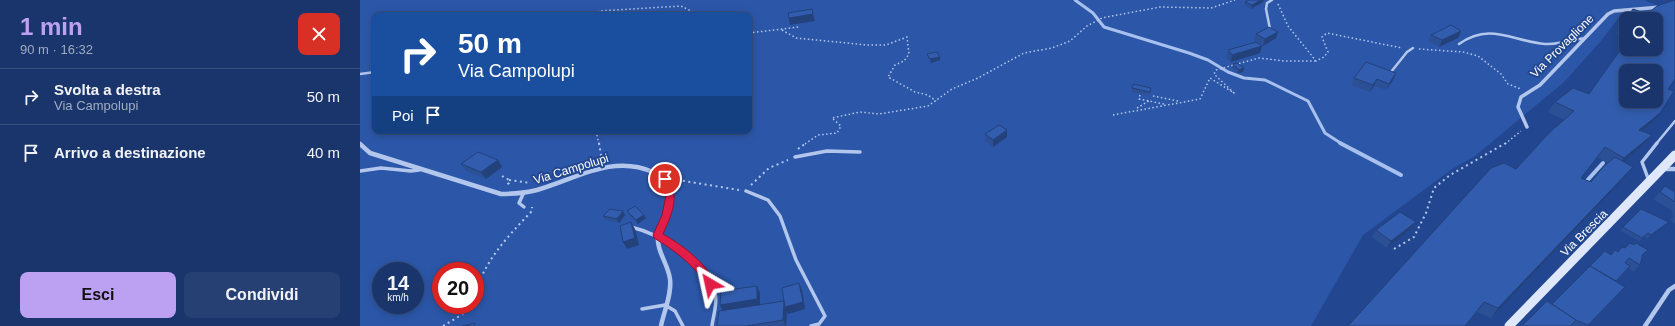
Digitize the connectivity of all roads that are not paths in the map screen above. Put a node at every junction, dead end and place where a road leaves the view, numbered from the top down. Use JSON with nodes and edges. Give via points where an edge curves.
{"nodes":[{"id":1,"x":1272,"y":0,"type":"edge"},
{"id":2,"x":1666,"y":6,"type":"edge"},
{"id":3,"x":1270,"y":31,"type":"edge"},
{"id":4,"x":1585,"y":38,"type":"junction"},
{"id":5,"x":1459,"y":44,"type":"dead end"},
{"id":6,"x":1413,"y":48,"type":"dead end"},
{"id":7,"x":372,"y":72,"type":"edge"},
{"id":8,"x":1391,"y":72,"type":"edge"},
{"id":9,"x":360,"y":74,"type":"edge"},
{"id":10,"x":1675,"y":121,"type":"edge"},
{"id":11,"x":1527,"y":127,"type":"road end"},
{"id":12,"x":360,"y":144,"type":"edge"},
{"id":13,"x":860,"y":152,"type":"dead end"},
{"id":14,"x":1675,"y":155,"type":"edge"},
{"id":15,"x":794,"y":157,"type":"road end"},
{"id":16,"x":1664,"y":169,"type":"junction"},
{"id":17,"x":1675,"y":169,"type":"edge"},
{"id":18,"x":360,"y":170,"type":"edge"},
{"id":19,"x":419,"y":170,"type":"junction"},
{"id":20,"x":1650,"y":183,"type":"junction"},
{"id":21,"x":746,"y":191,"type":"road end"},
{"id":22,"x":524,"y":192,"type":"junction"},
{"id":23,"x":524,"y":207,"type":"road end"},
{"id":24,"x":626,"y":226,"type":"edge"},
{"id":25,"x":658,"y":235,"type":"junction"},
{"id":26,"x":1675,"y":286,"type":"edge"},
{"id":27,"x":665,"y":305,"type":"junction"},
{"id":28,"x":642,"y":309,"type":"dead end"},
{"id":29,"x":661,"y":326,"type":"edge"},
{"id":30,"x":683,"y":326,"type":"edge"},
{"id":31,"x":712,"y":326,"type":"edge"},
{"id":32,"x":811,"y":326,"type":"edge"},
{"id":33,"x":1509,"y":326,"type":"edge"},
{"id":34,"x":1645,"y":326,"type":"edge"}],
"edges":[{"from":1,"to":3,"type":"lane","via":[[1267,3],[1266,9]]},
{"from":2,"to":4,"type":"street","name":"Via Provaglione","via":[[1614,10]]},
{"from":4,"to":5,"type":"lane","via":[[1547,44],[1494,31],[1465,38]]},
{"from":4,"to":11,"type":"street","name":"Via Provaglione","via":[[1540,85],[1526,91],[1518,103],[1518,114]]},
{"from":6,"to":8,"type":"lane"},
{"from":7,"to":9,"type":"lane"},
{"from":10,"to":20,"type":"lane","via":[[1642,162]]},
{"from":12,"to":19,"type":"street","name":"Via Campolupi","via":[[370,153]]},
{"from":13,"to":15,"type":"lane","via":[[827,151]]},
{"from":14,"to":16,"type":"main road","name":"Via Brescia"},
{"from":16,"to":17,"type":"street"},
{"from":16,"to":20,"type":"main road","name":"Via Brescia"},
{"from":18,"to":19,"type":"lane"},
{"from":19,"to":22,"type":"street","name":"Via Campolupi","via":[[496,193],[512,195]]},
{"from":20,"to":33,"type":"main road","name":"Via Brescia"},
{"from":21,"to":32,"type":"lane","via":[[768,200],[780,216],[796,260],[825,316],[819,324]]},
{"from":22,"to":23,"type":"lane","via":[[519,203]]},
{"from":22,"to":25,"type":"street","name":"Via Campolupi","via":[[537,190],[606,166],[634,165],[665,179],[670,195],[667,215]]},
{"from":24,"to":25,"type":"lane"},
{"from":25,"to":27,"type":"street","via":[[660,254],[670,281]]},
{"from":25,"to":31,"type":"lane","via":[[676,246],[706,275],[715,293]]},
{"from":26,"to":34,"type":"street","via":[[1669,290]]},
{"from":27,"to":28,"type":"lane"},
{"from":27,"to":29,"type":"street"},
{"from":27,"to":30,"type":"lane","via":[[674,311]]}]}
